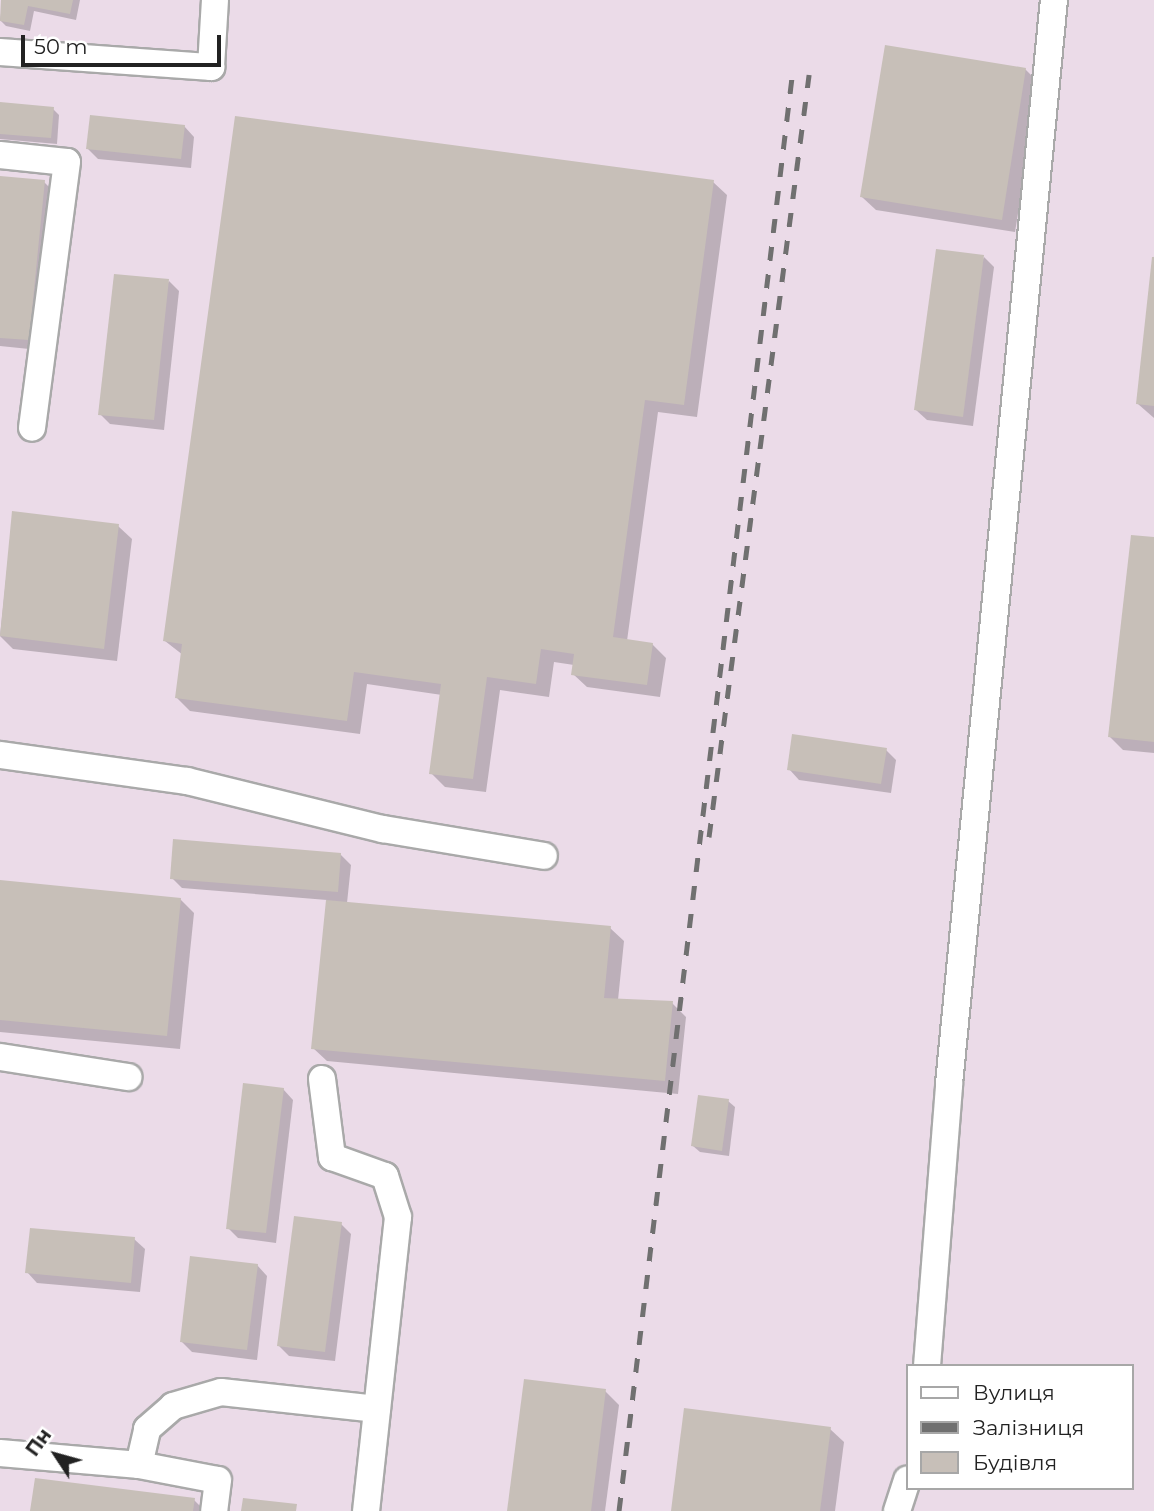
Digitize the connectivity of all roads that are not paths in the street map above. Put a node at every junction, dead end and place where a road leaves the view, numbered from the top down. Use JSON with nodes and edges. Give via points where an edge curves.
{"nodes":[{"id":1,"x":215,"y":0,"type":"edge"},
{"id":2,"x":1054,"y":0,"type":"edge"},
{"id":3,"x":0,"y":52,"type":"edge"},
{"id":4,"x":0,"y":155,"type":"edge"},
{"id":5,"x":32,"y":428,"type":"dead end"},
{"id":6,"x":0,"y":755,"type":"edge"},
{"id":7,"x":544,"y":856,"type":"dead end"},
{"id":8,"x":0,"y":1057,"type":"edge"},
{"id":9,"x":128,"y":1077,"type":"dead end"},
{"id":10,"x":322,"y":1079,"type":"dead end"},
{"id":11,"x":927,"y":1364,"type":"edge"},
{"id":12,"x":377,"y":1409,"type":"junction"},
{"id":13,"x":0,"y":1452,"type":"edge"},
{"id":14,"x":139,"y":1465,"type":"junction"},
{"id":15,"x":906,"y":1483,"type":"edge"},
{"id":16,"x":214,"y":1511,"type":"edge"},
{"id":17,"x":366,"y":1511,"type":"edge"},
{"id":18,"x":897,"y":1511,"type":"edge"}],
"edges":[{"from":1,"to":3,"type":"lane","via":[[211,67]]},
{"from":2,"to":11,"type":"lane","via":[[949,1084]]},
{"from":4,"to":5,"type":"lane","via":[[66,162]]},
{"from":6,"to":7,"type":"lane","via":[[187,781],[383,829]]},
{"from":8,"to":9,"type":"lane"},
{"from":10,"to":12,"type":"lane","via":[[332,1157],[385,1176],[398,1217]]},
{"from":12,"to":14,"type":"lane","via":[[221,1392],[173,1406],[147,1429]]},
{"from":12,"to":17,"type":"lane"},
{"from":13,"to":14,"type":"lane"},
{"from":14,"to":16,"type":"lane","via":[[218,1480]]},
{"from":15,"to":18,"type":"lane"}]}
